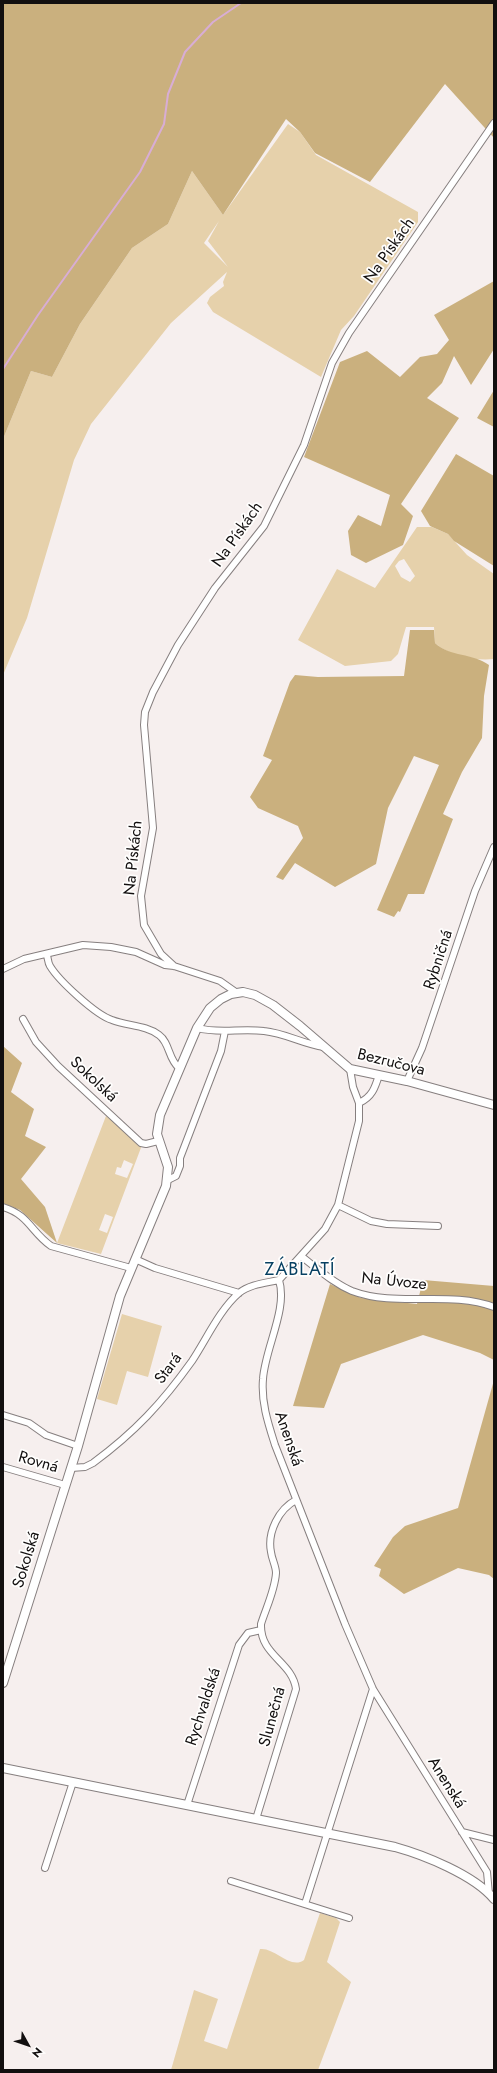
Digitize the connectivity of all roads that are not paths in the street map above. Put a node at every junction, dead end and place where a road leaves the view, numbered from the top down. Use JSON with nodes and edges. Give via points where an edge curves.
{"nodes":[{"id":1,"x":494,"y":123,"type":"edge"},
{"id":2,"x":494,"y":847,"type":"edge"},
{"id":3,"x":47,"y":955,"type":"junction"},
{"id":4,"x":174,"y":966,"type":"junction"},
{"id":5,"x":3,"y":969,"type":"edge"},
{"id":6,"x":237,"y":993,"type":"junction"},
{"id":7,"x":255,"y":995,"type":"joint"},
{"id":8,"x":23,"y":1019,"type":"dead end"},
{"id":9,"x":196,"y":1028,"type":"junction"},
{"id":10,"x":225,"y":1031,"type":"junction"},
{"id":11,"x":324,"y":1047,"type":"junction"},
{"id":12,"x":179,"y":1068,"type":"junction"},
{"id":13,"x":350,"y":1069,"type":"junction"},
{"id":14,"x":378,"y":1076,"type":"junction"},
{"id":15,"x":407,"y":1081,"type":"junction"},
{"id":16,"x":359,"y":1103,"type":"junction"},
{"id":17,"x":494,"y":1105,"type":"edge"},
{"id":18,"x":158,"y":1141,"type":"junction"},
{"id":19,"x":168,"y":1180,"type":"junction"},
{"id":20,"x":338,"y":1205,"type":"junction"},
{"id":21,"x":3,"y":1207,"type":"edge"},
{"id":22,"x":438,"y":1226,"type":"dead end"},
{"id":23,"x":302,"y":1257,"type":"junction"},
{"id":24,"x":135,"y":1259,"type":"junction"},
{"id":25,"x":131,"y":1268,"type":"junction"},
{"id":26,"x":279,"y":1280,"type":"junction"},
{"id":27,"x":239,"y":1293,"type":"junction"},
{"id":28,"x":494,"y":1307,"type":"edge"},
{"id":29,"x":3,"y":1415,"type":"edge"},
{"id":30,"x":78,"y":1446,"type":"junction"},
{"id":31,"x":3,"y":1467,"type":"edge"},
{"id":32,"x":71,"y":1468,"type":"junction"},
{"id":33,"x":65,"y":1485,"type":"junction"},
{"id":34,"x":296,"y":1500,"type":"junction"},
{"id":35,"x":261,"y":1630,"type":"junction"},
{"id":36,"x":3,"y":1683,"type":"edge"},
{"id":37,"x":373,"y":1689,"type":"junction"},
{"id":38,"x":3,"y":1768,"type":"edge"},
{"id":39,"x":73,"y":1782,"type":"junction"},
{"id":40,"x":187,"y":1805,"type":"junction"},
{"id":41,"x":256,"y":1819,"type":"junction"},
{"id":42,"x":462,"y":1832,"type":"junction"},
{"id":43,"x":328,"y":1834,"type":"junction"},
{"id":44,"x":494,"y":1840,"type":"edge"},
{"id":45,"x":45,"y":1868,"type":"dead end"},
{"id":46,"x":231,"y":1881,"type":"dead end"},
{"id":47,"x":492,"y":1896,"type":"edge"},
{"id":48,"x":305,"y":1904,"type":"junction"},
{"id":49,"x":348,"y":1918,"type":"dead end"}],
"edges":[{"from":1,"to":4,"type":"street","name":"Na Pískách","via":[[349,333],[332,363],[304,445],[264,526],[215,588],[165,668],[148,704],[144,725],[153,828],[141,896],[144,925],[161,954]]},
{"from":2,"to":15,"type":"street","name":"Rybničná","via":[[475,891],[425,1041]]},
{"from":3,"to":4,"type":"street","via":[[83,945],[111,947],[136,952],[165,965]]},
{"from":3,"to":5,"type":"street","via":[[24,959]]},
{"from":3,"to":12,"type":"street","via":[[49,965],[96,1012],[112,1020],[160,1035],[173,1062]]},
{"from":4,"to":6,"type":"street","via":[[220,981]]},
{"from":6,"to":7,"type":"main road","name":"Sokolská"},
{"from":6,"to":9,"type":"main road","name":"Sokolská","via":[[215,1003]]},
{"from":7,"to":11,"type":"main road","name":"Bezručova","via":[[273,1005]]},
{"from":8,"to":18,"type":"street","name":"Sokolská","via":[[36,1042],[58,1066],[141,1143]]},
{"from":9,"to":10,"type":"street"},
{"from":9,"to":12,"type":"main road","name":"Sokolská"},
{"from":10,"to":11,"type":"street","via":[[265,1031]]},
{"from":10,"to":19,"type":"street","via":[[222,1050],[180,1158],[178,1171],[176,1176]]},
{"from":11,"to":13,"type":"main road","name":"Bezručova"},
{"from":12,"to":18,"type":"main road","name":"Sokolská","via":[[160,1115],[156,1130]]},
{"from":13,"to":14,"type":"main road","name":"Bezručova"},
{"from":13,"to":16,"type":"street"},
{"from":14,"to":15,"type":"main road","name":"Bezručova"},
{"from":14,"to":16,"type":"street","via":[[376,1087],[370,1097]]},
{"from":15,"to":17,"type":"main road","name":"Bezručova"},
{"from":16,"to":20,"type":"street","via":[[358,1132]]},
{"from":18,"to":19,"type":"main road","name":"Sokolská","via":[[168,1166]]},
{"from":19,"to":24,"type":"main road","name":"Sokolská"},
{"from":20,"to":22,"type":"street","via":[[371,1221]]},
{"from":20,"to":23,"type":"street","via":[[329,1224]]},
{"from":21,"to":25,"type":"street","via":[[16,1211],[51,1246]]},
{"from":23,"to":26,"type":"street"},
{"from":23,"to":28,"type":"street","name":"Na Úvoze","via":[[342,1286],[364,1294],[475,1302]]},
{"from":24,"to":25,"type":"main road","name":"Sokolská"},
{"from":24,"to":27,"type":"street","via":[[155,1268]]},
{"from":25,"to":30,"type":"main road","name":"Sokolská","via":[[120,1296]]},
{"from":26,"to":27,"type":"street","name":"Stará","via":[[254,1286]]},
{"from":26,"to":34,"type":"street","name":"Anenská","via":[[280,1300],[263,1377],[263,1400],[265,1415]]},
{"from":27,"to":32,"type":"street","name":"Stará","via":[[192,1360],[142,1422],[93,1463],[85,1467]]},
{"from":29,"to":30,"type":"street","via":[[29,1423],[46,1435]]},
{"from":30,"to":32,"type":"main road","name":"Sokolská"},
{"from":31,"to":33,"type":"street","name":"Rovná"},
{"from":32,"to":33,"type":"main road","name":"Sokolská"},
{"from":33,"to":36,"type":"main road","name":"Sokolská"},
{"from":34,"to":35,"type":"street","via":[[284,1508],[274,1530],[270,1552],[276,1573]]},
{"from":34,"to":37,"type":"street","name":"Anenská"},
{"from":35,"to":40,"type":"street","name":"Rychvaldská","via":[[248,1633],[239,1645]]},
{"from":35,"to":41,"type":"street","name":"Slunečná","via":[[265,1645],[295,1680],[296,1689]]},
{"from":37,"to":42,"type":"street","name":"Anenská"},
{"from":37,"to":43,"type":"street"},
{"from":38,"to":39,"type":"main road"},
{"from":39,"to":40,"type":"main road"},
{"from":39,"to":45,"type":"street"},
{"from":40,"to":41,"type":"main road"},
{"from":41,"to":43,"type":"main road"},
{"from":42,"to":44,"type":"street"},
{"from":42,"to":47,"type":"street","name":"Anenská","via":[[487,1872]]},
{"from":43,"to":47,"type":"main road","via":[[394,1847],[428,1858],[470,1880]]},
{"from":43,"to":48,"type":"street"},
{"from":46,"to":48,"type":"street"},
{"from":48,"to":49,"type":"street"}]}
